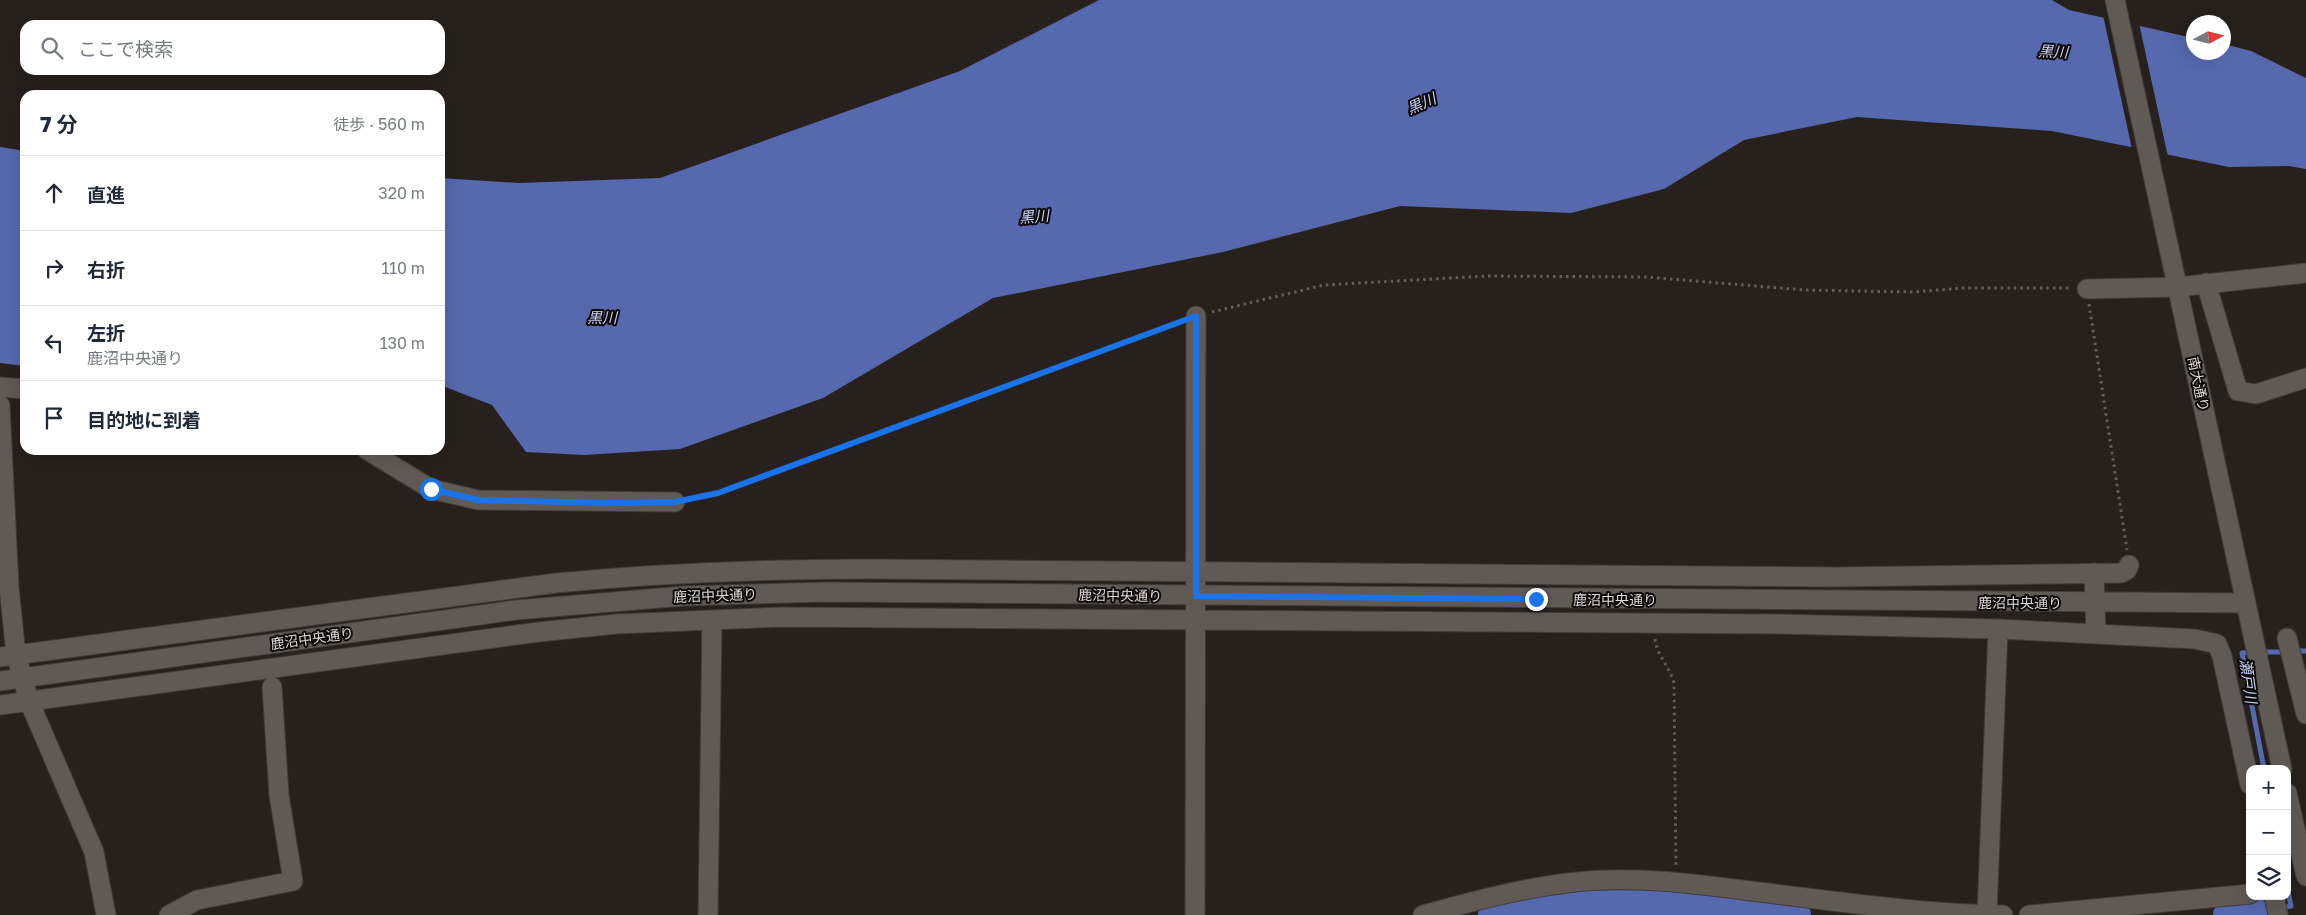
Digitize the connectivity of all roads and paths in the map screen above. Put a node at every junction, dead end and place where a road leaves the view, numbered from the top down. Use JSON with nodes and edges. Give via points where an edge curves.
{"nodes":[{"id":1,"x":2116,"y":0,"type":"edge"},
{"id":2,"x":2306,"y":273,"type":"edge"},
{"id":3,"x":2176,"y":279,"type":"junction"},
{"id":4,"x":2206,"y":283,"type":"junction"},
{"id":5,"x":2087,"y":288,"type":"junction"},
{"id":6,"x":1196,"y":316,"type":"junction"},
{"id":7,"x":2306,"y":378,"type":"edge"},
{"id":8,"x":0,"y":387,"type":"edge"},
{"id":9,"x":20,"y":389,"type":"edge"},
{"id":10,"x":0,"y":405,"type":"edge"},
{"id":11,"x":375,"y":455,"type":"edge"},
{"id":12,"x":675,"y":502,"type":"joint"},
{"id":13,"x":2129,"y":565,"type":"joint"},
{"id":14,"x":1196,"y":572,"type":"junction"},
{"id":15,"x":2094,"y":573,"type":"junction"},
{"id":16,"x":1835,"y":577,"type":"junction"},
{"id":17,"x":1196,"y":596,"type":"junction"},
{"id":18,"x":1835,"y":601,"type":"junction"},
{"id":19,"x":2096,"y":603,"type":"junction"},
{"id":20,"x":2245,"y":603,"type":"junction"},
{"id":21,"x":712,"y":620,"type":"junction"},
{"id":22,"x":1196,"y":620,"type":"junction"},
{"id":23,"x":1653,"y":624,"type":"junction"},
{"id":24,"x":1835,"y":625,"type":"junction"},
{"id":25,"x":1998,"y":629,"type":"junction"},
{"id":26,"x":2096,"y":634,"type":"junction"},
{"id":27,"x":2287,"y":638,"type":"dead end"},
{"id":28,"x":8,"y":656,"type":"edge"},
{"id":29,"x":23,"y":678,"type":"junction"},
{"id":30,"x":0,"y":681,"type":"edge"},
{"id":31,"x":272,"y":687,"type":"dead end"},
{"id":32,"x":30,"y":701,"type":"junction"},
{"id":33,"x":0,"y":705,"type":"edge"},
{"id":34,"x":2306,"y":714,"type":"edge"},
{"id":35,"x":2281,"y":765,"type":"edge"},
{"id":36,"x":2246,"y":767,"type":"edge"},
{"id":37,"x":2291,"y":810,"type":"edge"},
{"id":38,"x":2306,"y":876,"type":"edge"},
{"id":39,"x":1676,"y":881,"type":"junction"},
{"id":40,"x":2246,"y":894,"type":"edge"},
{"id":41,"x":2275,"y":900,"type":"edge"},
{"id":42,"x":106,"y":915,"type":"edge"},
{"id":43,"x":169,"y":915,"type":"edge"},
{"id":44,"x":708,"y":915,"type":"edge"},
{"id":45,"x":1196,"y":915,"type":"edge"},
{"id":46,"x":1423,"y":915,"type":"edge"},
{"id":47,"x":1987,"y":915,"type":"edge"},
{"id":48,"x":2003,"y":915,"type":"edge"},
{"id":49,"x":2029,"y":915,"type":"edge"},
{"id":50,"x":2278,"y":915,"type":"edge"}],
"edges":[{"from":1,"to":3,"type":"street","name":"南大通り"},
{"from":2,"to":4,"type":"street"},
{"from":3,"to":4,"type":"street"},
{"from":3,"to":5,"type":"street"},
{"from":3,"to":20,"type":"street","name":"南大通り"},
{"from":4,"to":7,"type":"street","via":[[2238,391],[2256,394]]},
{"from":5,"to":6,"type":"path","via":[[1963,288],[1913,292],[1804,290],[1646,277],[1487,276],[1324,285]]},
{"from":5,"to":13,"type":"path"},
{"from":6,"to":12,"type":"path","via":[[900,424],[787,469],[718,493]]},
{"from":6,"to":14,"type":"street"},
{"from":8,"to":9,"type":"street"},
{"from":10,"to":28,"type":"street","via":[[9,587]]},
{"from":11,"to":12,"type":"street","via":[[431,489],[471,499]]},
{"from":13,"to":15,"type":"street","via":[[2121,573]]},
{"from":14,"to":16,"type":"street"},
{"from":14,"to":17,"type":"street"},
{"from":14,"to":28,"type":"street","via":[[812,569],[624,577]]},
{"from":15,"to":16,"type":"street"},
{"from":15,"to":19,"type":"street"},
{"from":16,"to":18,"type":"street"},
{"from":17,"to":18,"type":"street","name":"鹿沼中央通り"},
{"from":17,"to":22,"type":"street"},
{"from":17,"to":29,"type":"street","name":"鹿沼中央通り","via":[[825,592],[605,601],[516,610]]},
{"from":18,"to":19,"type":"street","name":"鹿沼中央通り"},
{"from":18,"to":24,"type":"street"},
{"from":19,"to":20,"type":"street","name":"鹿沼中央通り"},
{"from":19,"to":26,"type":"street"},
{"from":20,"to":35,"type":"street","name":"南大通り"},
{"from":21,"to":22,"type":"street","via":[[853,616]]},
{"from":21,"to":32,"type":"street","via":[[616,624],[539,632]]},
{"from":21,"to":44,"type":"street"},
{"from":22,"to":23,"type":"street"},
{"from":22,"to":45,"type":"street"},
{"from":23,"to":24,"type":"street"},
{"from":23,"to":39,"type":"path","via":[[1656,647],[1674,683]]},
{"from":24,"to":25,"type":"street"},
{"from":25,"to":26,"type":"street"},
{"from":25,"to":47,"type":"street"},
{"from":26,"to":36,"type":"street","via":[[2195,639],[2217,644]]},
{"from":27,"to":34,"type":"street"},
{"from":28,"to":29,"type":"street"},
{"from":29,"to":30,"type":"street","name":"鹿沼中央通り"},
{"from":29,"to":32,"type":"street"},
{"from":31,"to":43,"type":"street","via":[[279,794],[293,881],[198,900]]},
{"from":32,"to":33,"type":"street"},
{"from":32,"to":42,"type":"street","via":[[94,852]]},
{"from":37,"to":38,"type":"street"},
{"from":39,"to":46,"type":"street","via":[[1567,882],[1500,894]]},
{"from":39,"to":47,"type":"street","via":[[1942,914]]},
{"from":40,"to":49,"type":"street"},
{"from":41,"to":50,"type":"street"},
{"from":47,"to":48,"type":"street"}]}
